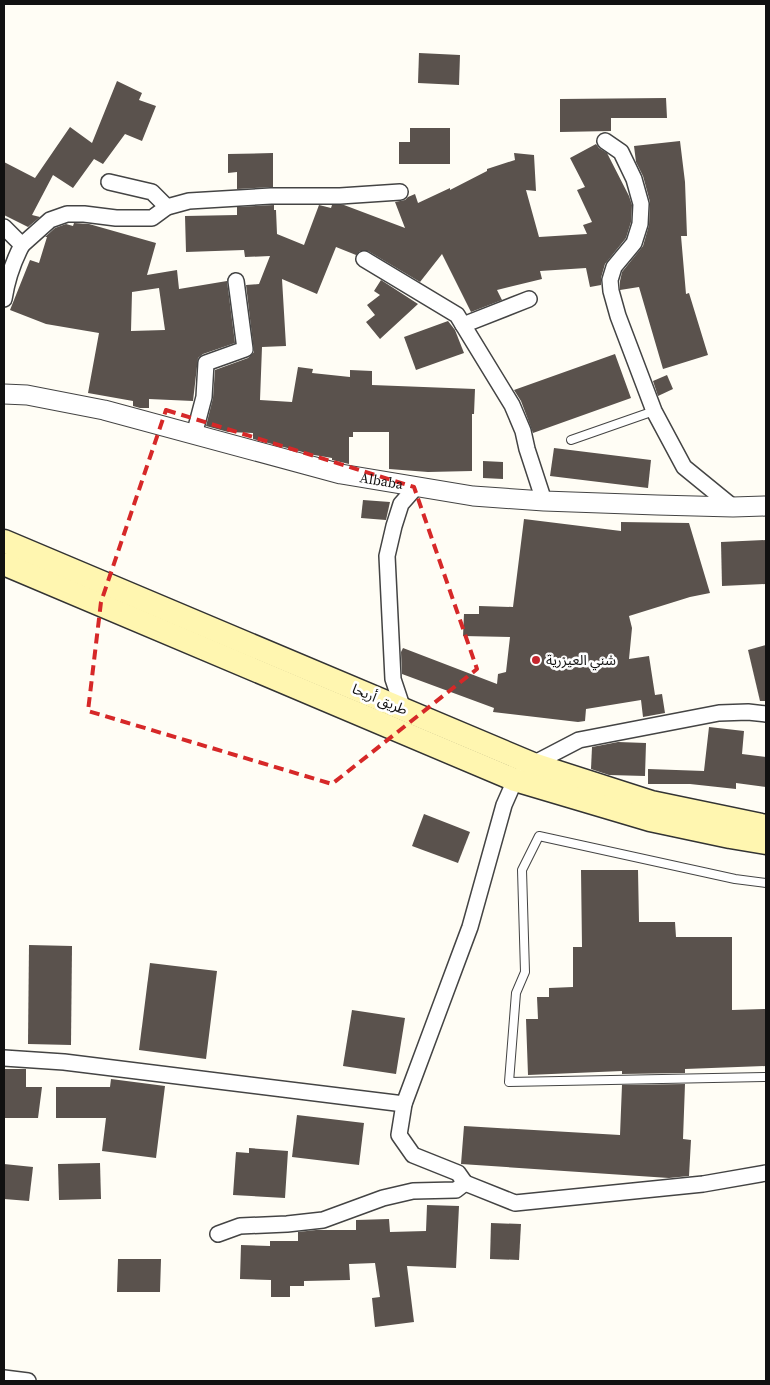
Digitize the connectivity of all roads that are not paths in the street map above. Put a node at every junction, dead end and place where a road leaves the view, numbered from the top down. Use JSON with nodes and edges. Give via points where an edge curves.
{"nodes":[{"id":1,"x":605,"y":141,"type":"dead end"},
{"id":2,"x":109,"y":182,"type":"dead end"},
{"id":3,"x":400,"y":192,"type":"dead end"},
{"id":4,"x":167,"y":207,"type":"junction"},
{"id":5,"x":4,"y":226,"type":"edge"},
{"id":6,"x":22,"y":245,"type":"junction"},
{"id":7,"x":364,"y":259,"type":"dead end"},
{"id":8,"x":236,"y":281,"type":"dead end"},
{"id":9,"x":4,"y":299,"type":"edge"},
{"id":10,"x":529,"y":299,"type":"dead end"},
{"id":11,"x":463,"y":325,"type":"junction"},
{"id":12,"x":4,"y":394,"type":"edge"},
{"id":13,"x":654,"y":411,"type":"junction"},
{"id":14,"x":194,"y":435,"type":"junction"},
{"id":15,"x":570,"y":440,"type":"dead end"},
{"id":16,"x":416,"y":487,"type":"junction"},
{"id":17,"x":544,"y":501,"type":"junction"},
{"id":18,"x":766,"y":506,"type":"edge"},
{"id":19,"x":733,"y":507,"type":"junction"},
{"id":20,"x":4,"y":541,"type":"edge"},
{"id":21,"x":4,"y":564,"type":"edge"},
{"id":22,"x":403,"y":709,"type":"junction"},
{"id":23,"x":766,"y":714,"type":"edge"},
{"id":24,"x":533,"y":764,"type":"junction"},
{"id":25,"x":516,"y":780,"type":"junction"},
{"id":26,"x":766,"y":826,"type":"edge"},
{"id":27,"x":766,"y":843,"type":"edge"},
{"id":28,"x":766,"y":883,"type":"edge"},
{"id":29,"x":4,"y":1058,"type":"edge"},
{"id":30,"x":766,"y":1076,"type":"edge"},
{"id":31,"x":404,"y":1104,"type":"junction"},
{"id":32,"x":766,"y":1174,"type":"edge"},
{"id":33,"x":465,"y":1183,"type":"junction"},
{"id":34,"x":218,"y":1234,"type":"dead end"},
{"id":35,"x":4,"y":1378,"type":"edge"},
{"id":36,"x":28,"y":1381,"type":"edge"}],
"edges":[{"from":1,"to":13,"type":"street","via":[[621,152],[641,204],[640,224],[634,243],[614,267],[610,280],[618,316]]},
{"from":2,"to":4,"type":"street","via":[[152,192]]},
{"from":3,"to":4,"type":"street","via":[[271,196],[189,202]]},
{"from":4,"to":6,"type":"street","via":[[152,218],[67,214],[50,220]]},
{"from":5,"to":6,"type":"street"},
{"from":6,"to":9,"type":"street","via":[[14,259]]},
{"from":7,"to":11,"type":"street","via":[[457,315]]},
{"from":8,"to":14,"type":"street","via":[[245,349],[206,363],[204,397]]},
{"from":10,"to":11,"type":"street"},
{"from":11,"to":17,"type":"street","via":[[512,405],[524,431]]},
{"from":12,"to":14,"type":"street","name":"Albaba","via":[[28,395],[104,410]]},
{"from":13,"to":15,"type":"lane"},
{"from":13,"to":19,"type":"street","via":[[684,467]]},
{"from":14,"to":16,"type":"street","name":"Albaba","via":[[341,474]]},
{"from":16,"to":17,"type":"street","name":"Albaba","via":[[473,496]]},
{"from":16,"to":22,"type":"street","via":[[401,504],[387,556],[393,679]]},
{"from":17,"to":19,"type":"street","name":"Albaba"},
{"from":18,"to":19,"type":"street","name":"Albaba"},
{"from":20,"to":22,"type":"main road","name":"طريق أريحا"},
{"from":21,"to":25,"type":"main road","name":"طريق أريحا"},
{"from":22,"to":24,"type":"main road","name":"طريق أريحا"},
{"from":23,"to":24,"type":"street","via":[[719,713],[578,740]]},
{"from":24,"to":25,"type":"street"},
{"from":24,"to":26,"type":"main road","name":"طريق أريحا","via":[[651,802]]},
{"from":25,"to":27,"type":"main road","name":"طريق أريحا","via":[[650,820]]},
{"from":25,"to":31,"type":"street","via":[[504,805],[470,927]]},
{"from":28,"to":30,"type":"lane","via":[[539,836],[522,870],[525,972],[516,993],[509,1082]]},
{"from":29,"to":31,"type":"street","via":[[64,1062]]},
{"from":31,"to":33,"type":"street","via":[[399,1135],[413,1155],[458,1173]]},
{"from":32,"to":33,"type":"street","via":[[703,1184],[515,1202]]},
{"from":33,"to":34,"type":"street","via":[[456,1190],[413,1191],[383,1198],[323,1220],[240,1226]]},
{"from":35,"to":36,"type":"street"}]}
